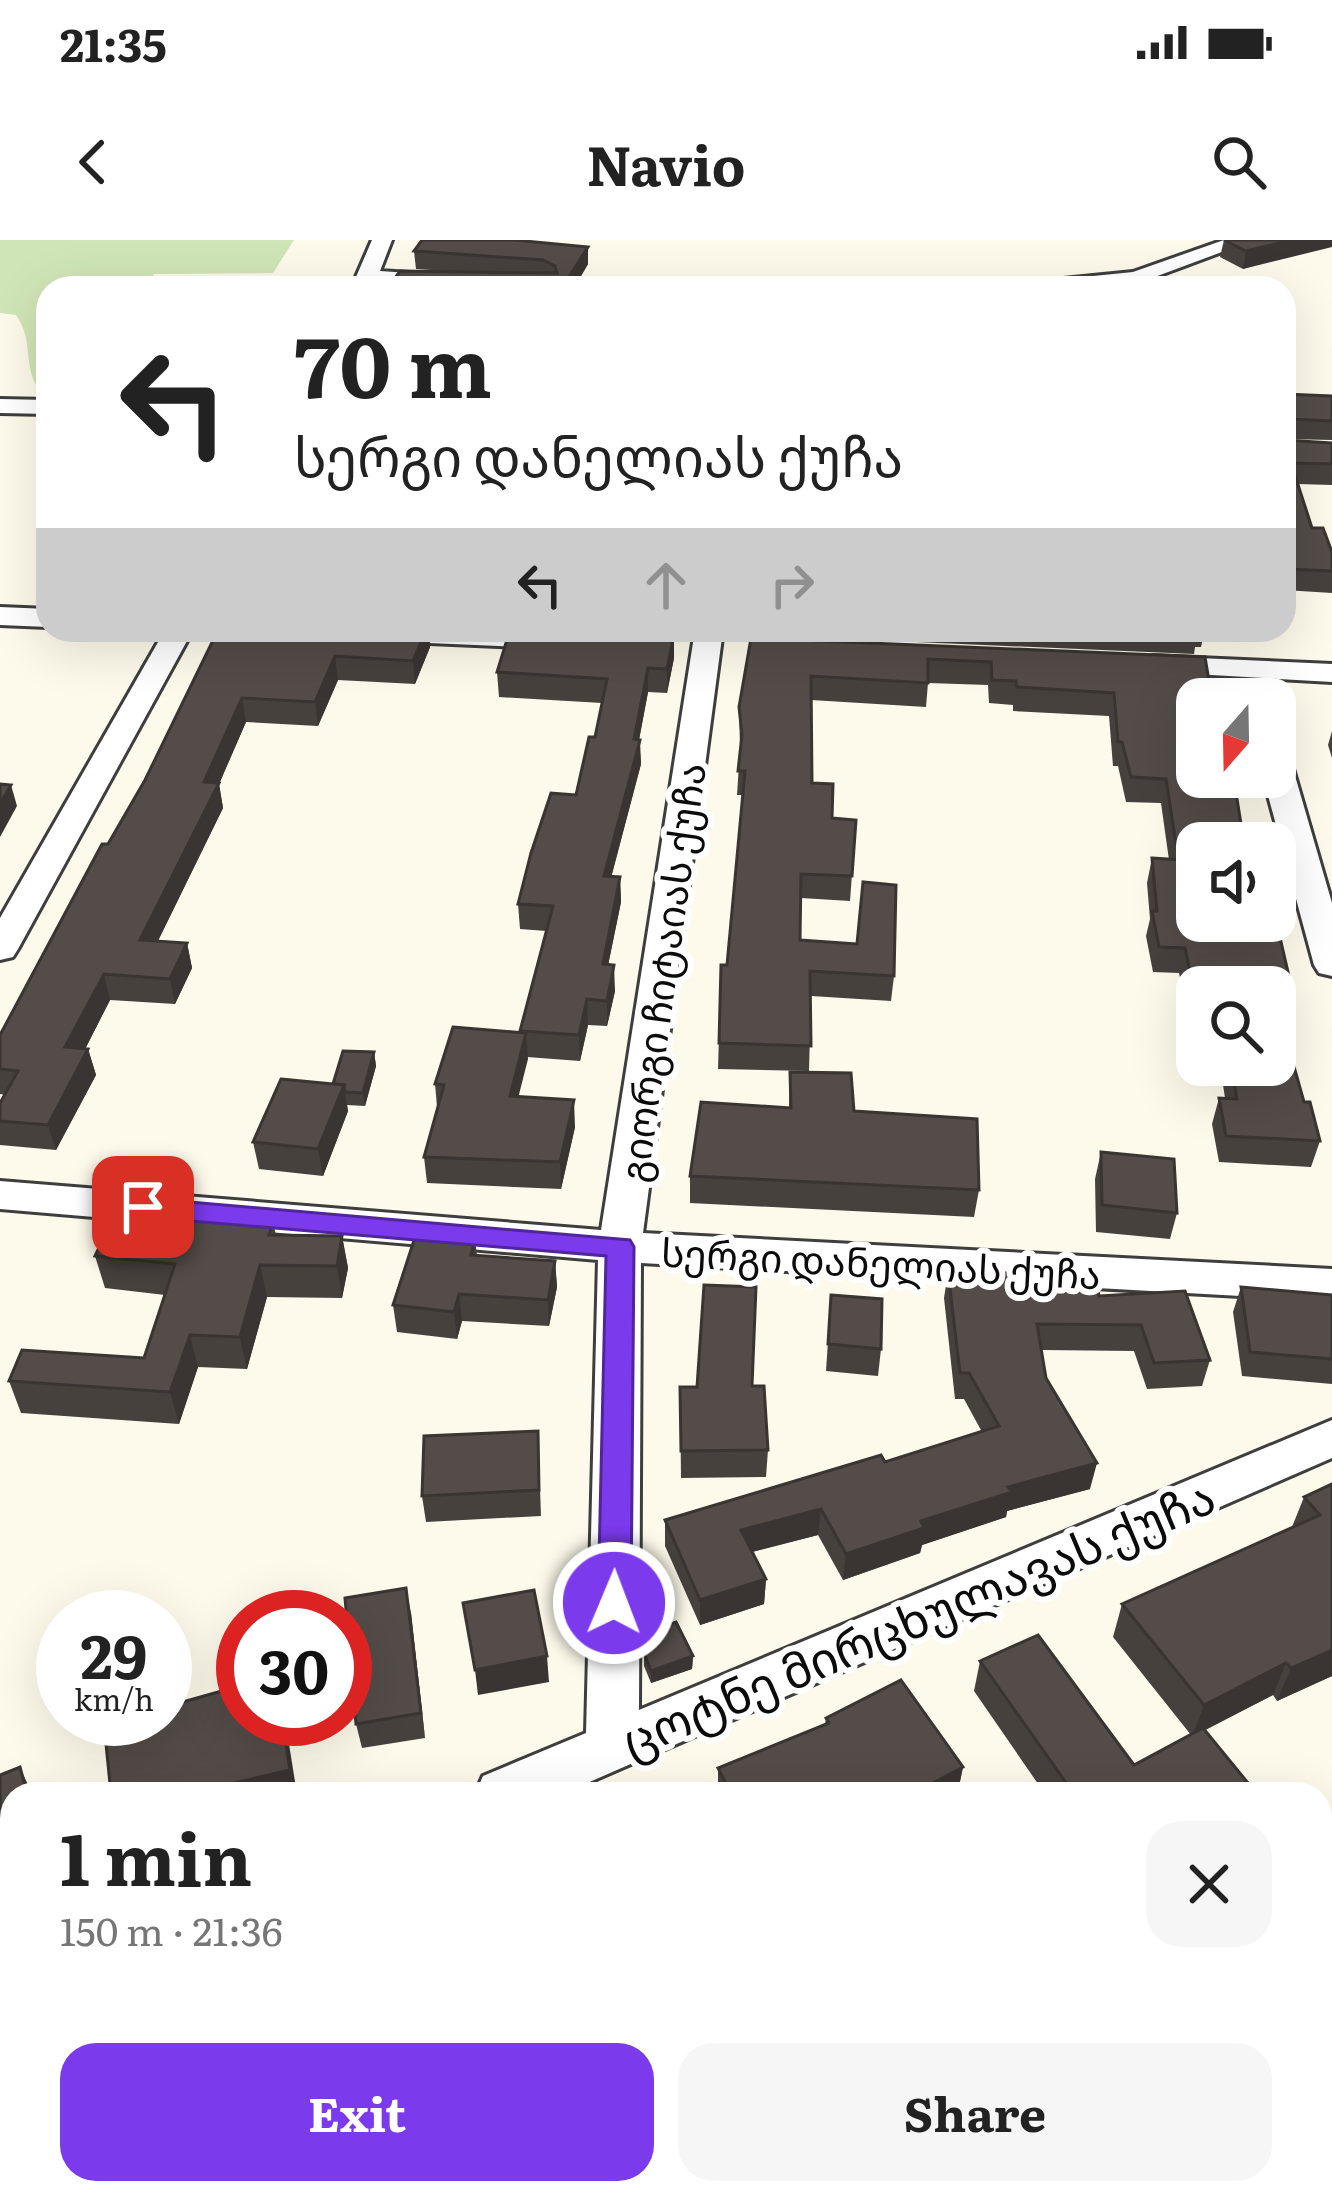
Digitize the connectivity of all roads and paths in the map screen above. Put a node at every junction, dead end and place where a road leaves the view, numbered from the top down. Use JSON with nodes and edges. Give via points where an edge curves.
{"nodes":[{"id":1,"x":382,"y":240,"type":"edge"},
{"id":2,"x":1244,"y":240,"type":"edge"},
{"id":3,"x":367,"y":276,"type":"edge"},
{"id":4,"x":1155,"y":276,"type":"edge"},
{"id":5,"x":0,"y":406,"type":"edge"},
{"id":6,"x":36,"y":407,"type":"edge"},
{"id":7,"x":0,"y":616,"type":"edge"},
{"id":8,"x":36,"y":618,"type":"edge"},
{"id":9,"x":172,"y":642,"type":"edge"},
{"id":10,"x":707,"y":642,"type":"edge"},
{"id":11,"x":1242,"y":642,"type":"edge"},
{"id":12,"x":1118,"y":664,"type":"edge"},
{"id":13,"x":1332,"y":673,"type":"edge"},
{"id":14,"x":1212,"y":678,"type":"edge"},
{"id":15,"x":1251,"y":678,"type":"edge"},
{"id":16,"x":1296,"y":678,"type":"edge"},
{"id":17,"x":1285,"y":798,"type":"edge"},
{"id":18,"x":0,"y":949,"type":"edge"},
{"id":19,"x":1332,"y":965,"type":"edge"},
{"id":20,"x":0,"y":1195,"type":"edge"},
{"id":21,"x":620,"y":1247,"type":"junction"},
{"id":22,"x":1332,"y":1285,"type":"edge"},
{"id":23,"x":1332,"y":1438,"type":"edge"},
{"id":24,"x":612,"y":1747,"type":"junction"},
{"id":25,"x":530,"y":1782,"type":"edge"}],
"edges":[{"from":1,"to":3,"type":"street"},
{"from":2,"to":4,"type":"street"},
{"from":5,"to":6,"type":"street"},
{"from":7,"to":8,"type":"street"},
{"from":9,"to":18,"type":"street"},
{"from":10,"to":21,"type":"street","name":"გიორგი ჩიტაიას ქუჩა"},
{"from":11,"to":15,"type":"street"},
{"from":12,"to":14,"type":"street"},
{"from":13,"to":16,"type":"street"},
{"from":17,"to":19,"type":"street"},
{"from":20,"to":21,"type":"street","name":"სერგი დანელიას ქუჩა"},
{"from":21,"to":22,"type":"street","name":"სერგი დანელიას ქუჩა"},
{"from":21,"to":24,"type":"street","name":"გიორგი ჩიტაიას ქუჩა"},
{"from":23,"to":24,"type":"street","name":"ცოტნე მირცხულავას ქუჩა"},
{"from":24,"to":25,"type":"street","name":"ცოტნე მირცხულავას ქუჩა"}]}
